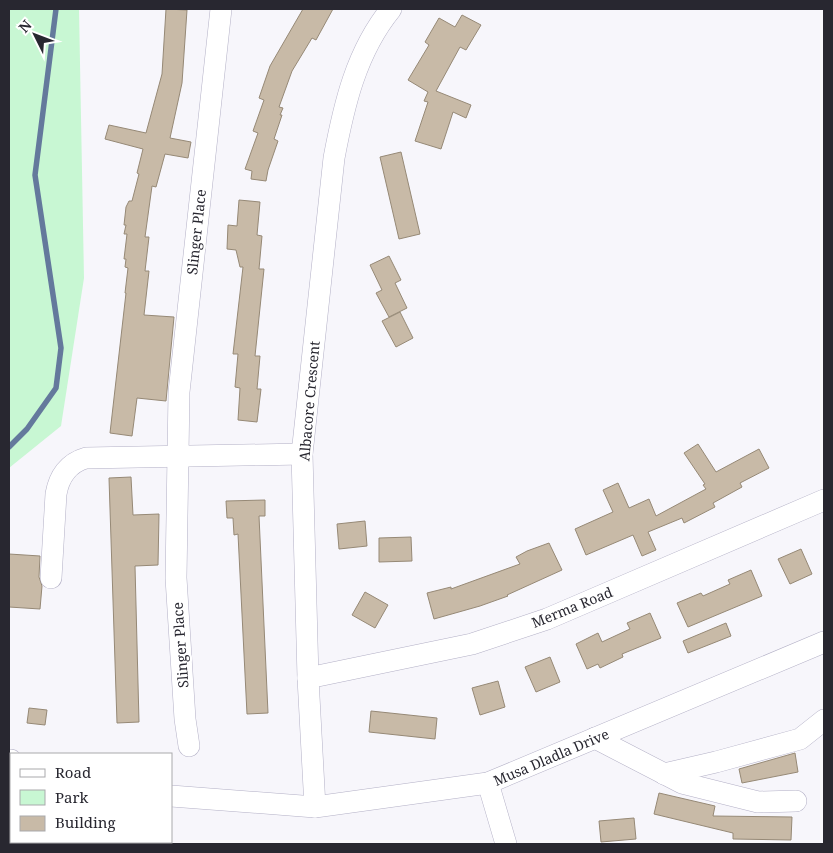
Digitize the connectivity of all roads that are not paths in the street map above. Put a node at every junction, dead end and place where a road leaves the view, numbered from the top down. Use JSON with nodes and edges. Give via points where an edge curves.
{"nodes":[{"id":1,"x":221,"y":9,"type":"edge"},
{"id":2,"x":391,"y":9,"type":"edge"},
{"id":3,"x":302,"y":454,"type":"junction"},
{"id":4,"x":177,"y":455,"type":"junction"},
{"id":5,"x":824,"y":500,"type":"edge"},
{"id":6,"x":51,"y":578,"type":"dead end"},
{"id":7,"x":824,"y":642,"type":"edge"},
{"id":8,"x":308,"y":678,"type":"junction"},
{"id":9,"x":824,"y":720,"type":"edge"},
{"id":10,"x":594,"y":738,"type":"junction"},
{"id":11,"x":189,"y":746,"type":"dead end"},
{"id":12,"x":664,"y":774,"type":"junction"},
{"id":13,"x":488,"y":783,"type":"junction"},
{"id":14,"x":172,"y":796,"type":"edge"},
{"id":15,"x":796,"y":801,"type":"dead end"},
{"id":16,"x":315,"y":807,"type":"junction"},
{"id":17,"x":506,"y":844,"type":"edge"}],
"edges":[{"from":1,"to":4,"type":"street","name":"Slinger Place","via":[[179,392]]},
{"from":2,"to":3,"type":"street","name":"Albacore Crescent","via":[[359,63],[343,110],[334,158]]},
{"from":3,"to":4,"type":"street"},
{"from":3,"to":8,"type":"street","name":"Albacore Crescent"},
{"from":4,"to":6,"type":"street","via":[[86,458],[72,464],[58,483]]},
{"from":4,"to":11,"type":"street","name":"Slinger Place","via":[[176,578]]},
{"from":5,"to":8,"type":"street","name":"Merma Road","via":[[547,619],[472,644]]},
{"from":7,"to":10,"type":"street","name":"Musa Dladla Drive"},
{"from":8,"to":16,"type":"street","name":"Albacore Crescent"},
{"from":9,"to":12,"type":"street","via":[[800,739]]},
{"from":10,"to":12,"type":"street"},
{"from":10,"to":13,"type":"street","name":"Musa Dladla Drive"},
{"from":12,"to":15,"type":"street","via":[[682,783],[758,802]]},
{"from":13,"to":16,"type":"street","name":"Musa Dladla Drive"},
{"from":13,"to":17,"type":"street"},
{"from":14,"to":16,"type":"street","name":"Musa Dladla Drive"}]}
